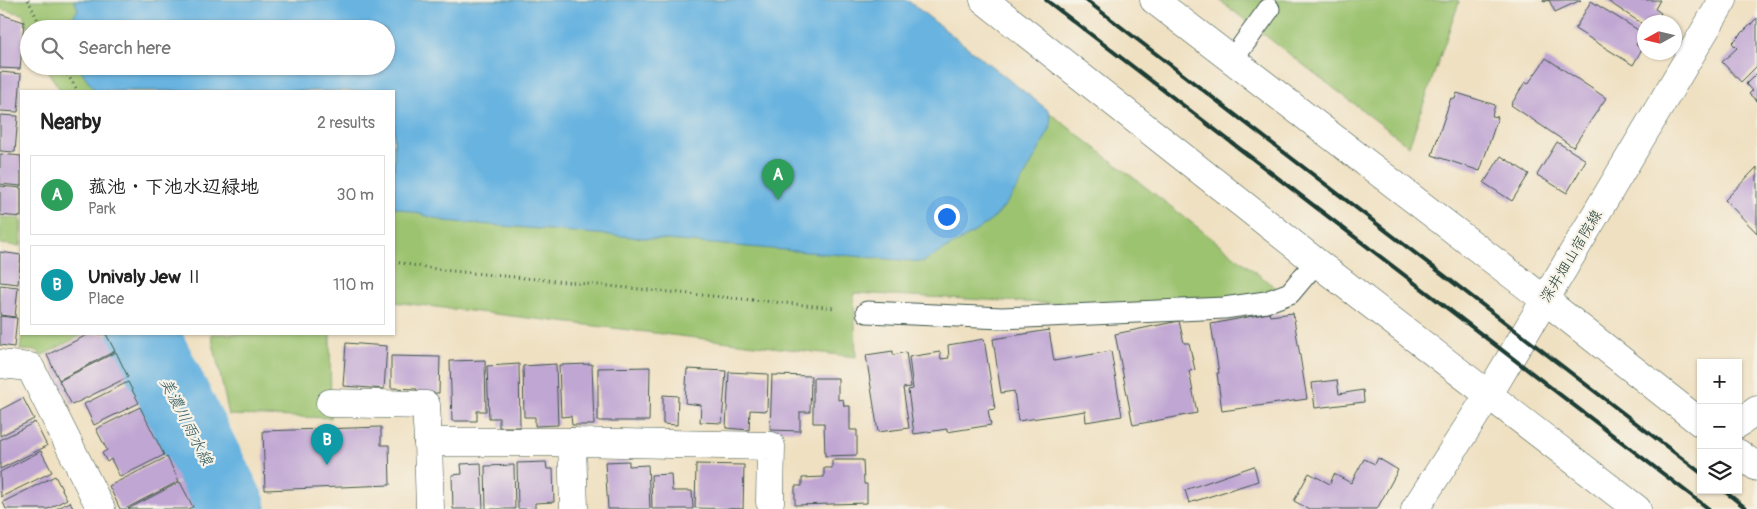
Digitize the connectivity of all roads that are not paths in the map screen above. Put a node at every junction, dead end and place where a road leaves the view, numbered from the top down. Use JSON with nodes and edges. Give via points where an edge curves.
{"nodes":[{"id":1,"x":984,"y":0,"type":"edge"},
{"id":2,"x":1154,"y":0,"type":"edge"},
{"id":3,"x":1723,"y":0,"type":"edge"},
{"id":4,"x":1269,"y":9,"type":"dead end"},
{"id":5,"x":1232,"y":60,"type":"junction"},
{"id":6,"x":1316,"y":262,"type":"junction"},
{"id":7,"x":1545,"y":300,"type":"junction"},
{"id":8,"x":867,"y":312,"type":"road end"},
{"id":9,"x":0,"y":364,"type":"edge"},
{"id":10,"x":1489,"y":394,"type":"junction"},
{"id":11,"x":330,"y":403,"type":"dead end"},
{"id":12,"x":1757,"y":410,"type":"edge"},
{"id":13,"x":1697,"y":420,"type":"edge"},
{"id":14,"x":1742,"y":421,"type":"edge"},
{"id":15,"x":428,"y":442,"type":"junction"},
{"id":16,"x":572,"y":442,"type":"junction"},
{"id":17,"x":1742,"y":456,"type":"edge"},
{"id":18,"x":1757,"y":467,"type":"edge"},
{"id":19,"x":770,"y":502,"type":"dead end"},
{"id":20,"x":101,"y":509,"type":"edge"},
{"id":21,"x":430,"y":509,"type":"edge"},
{"id":22,"x":574,"y":509,"type":"edge"},
{"id":23,"x":1415,"y":509,"type":"edge"},
{"id":24,"x":1637,"y":509,"type":"edge"}],
"edges":[{"from":1,"to":6,"type":"street"},
{"from":2,"to":5,"type":"street"},
{"from":3,"to":7,"type":"street","name":"深井畑山宿院線"},
{"from":4,"to":5,"type":"lane"},
{"from":5,"to":7,"type":"street"},
{"from":6,"to":8,"type":"lane","via":[[1290,293],[1266,302],[1224,308],[1002,318]]},
{"from":6,"to":10,"type":"street"},
{"from":7,"to":10,"type":"street","name":"深井畑山宿院線"},
{"from":7,"to":13,"type":"street"},
{"from":9,"to":20,"type":"street","via":[[30,367]]},
{"from":10,"to":23,"type":"street","name":"深井畑山宿院線"},
{"from":10,"to":24,"type":"street"},
{"from":11,"to":15,"type":"street","via":[[426,405]]},
{"from":12,"to":14,"type":"street"},
{"from":15,"to":16,"type":"street"},
{"from":15,"to":21,"type":"street"},
{"from":16,"to":19,"type":"street","via":[[771,446]]},
{"from":16,"to":22,"type":"street"},
{"from":17,"to":18,"type":"street"}]}
